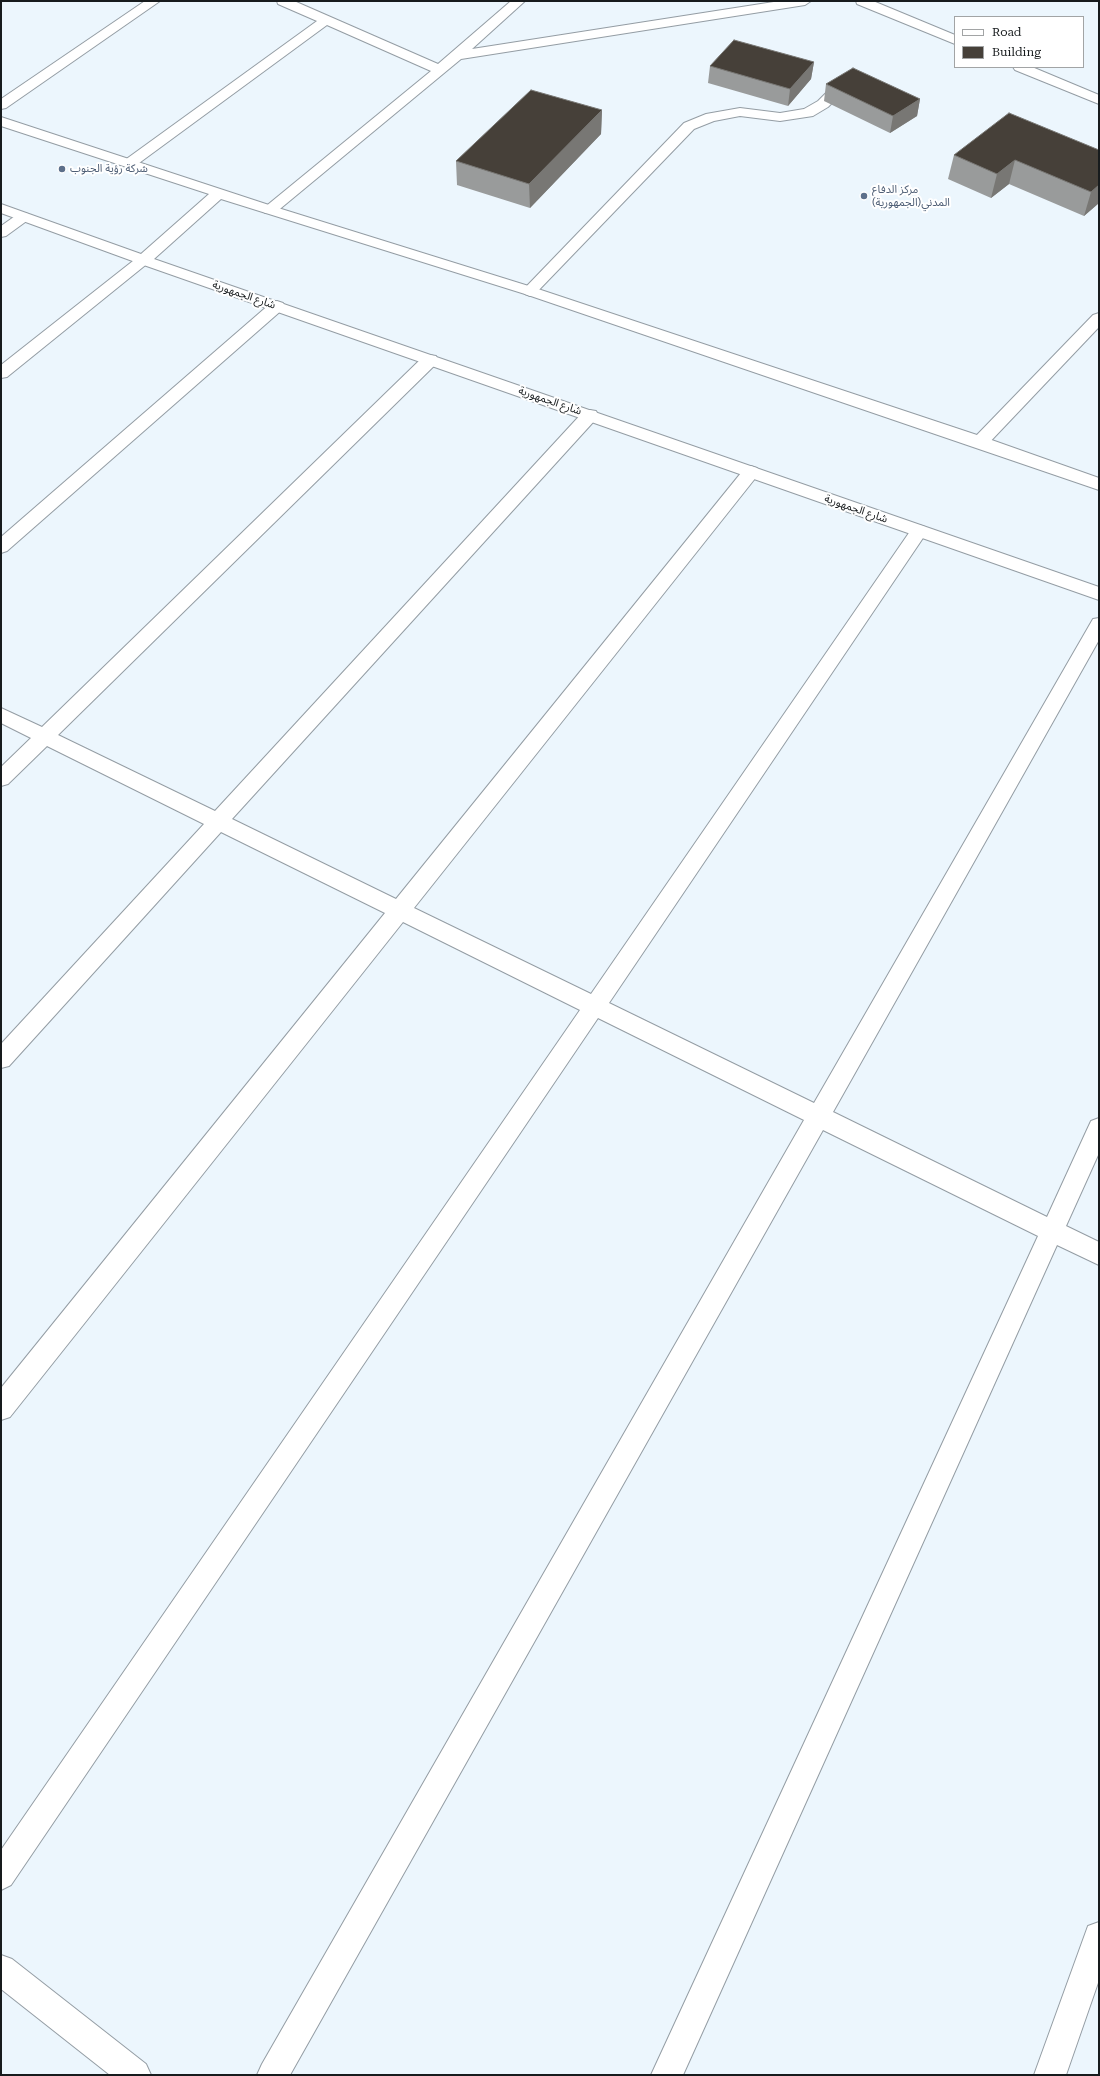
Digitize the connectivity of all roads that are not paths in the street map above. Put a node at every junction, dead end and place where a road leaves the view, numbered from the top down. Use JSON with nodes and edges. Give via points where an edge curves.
{"nodes":[{"id":1,"x":154,"y":1,"type":"edge"},
{"id":2,"x":283,"y":1,"type":"edge"},
{"id":3,"x":519,"y":1,"type":"edge"},
{"id":4,"x":805,"y":1,"type":"edge"},
{"id":5,"x":862,"y":1,"type":"edge"},
{"id":6,"x":326,"y":20,"type":"junction"},
{"id":7,"x":954,"y":40,"type":"edge"},
{"id":8,"x":458,"y":55,"type":"junction"},
{"id":9,"x":1022,"y":68,"type":"edge"},
{"id":10,"x":440,"y":70,"type":"junction"},
{"id":11,"x":854,"y":73,"type":"edge"},
{"id":12,"x":1099,"y":100,"type":"edge"},
{"id":13,"x":1,"y":105,"type":"edge"},
{"id":14,"x":1,"y":121,"type":"edge"},
{"id":15,"x":130,"y":163,"type":"junction"},
{"id":16,"x":220,"y":192,"type":"junction"},
{"id":17,"x":1,"y":208,"type":"edge"},
{"id":18,"x":270,"y":210,"type":"junction"},
{"id":19,"x":23,"y":216,"type":"junction"},
{"id":20,"x":1,"y":233,"type":"edge"},
{"id":21,"x":143,"y":260,"type":"junction"},
{"id":22,"x":530,"y":291,"type":"junction"},
{"id":23,"x":276,"y":306,"type":"junction"},
{"id":24,"x":1099,"y":318,"type":"edge"},
{"id":25,"x":430,"y":360,"type":"junction"},
{"id":26,"x":1,"y":374,"type":"edge"},
{"id":27,"x":590,"y":415,"type":"junction"},
{"id":28,"x":980,"y":442,"type":"junction"},
{"id":29,"x":751,"y":472,"type":"junction"},
{"id":30,"x":1099,"y":484,"type":"edge"},
{"id":31,"x":919,"y":531,"type":"junction"},
{"id":32,"x":1,"y":547,"type":"edge"},
{"id":33,"x":1099,"y":594,"type":"edge"},
{"id":34,"x":1099,"y":624,"type":"edge"},
{"id":35,"x":1,"y":715,"type":"edge"},
{"id":36,"x":44,"y":736,"type":"junction"},
{"id":37,"x":1,"y":779,"type":"edge"},
{"id":38,"x":218,"y":822,"type":"junction"},
{"id":39,"x":400,"y":910,"type":"junction"},
{"id":40,"x":595,"y":1006,"type":"junction"},
{"id":41,"x":1,"y":1059,"type":"edge"},
{"id":42,"x":818,"y":1116,"type":"junction"},
{"id":43,"x":1099,"y":1128,"type":"edge"},
{"id":44,"x":1052,"y":1230,"type":"junction"},
{"id":45,"x":1099,"y":1254,"type":"edge"},
{"id":46,"x":1,"y":1408,"type":"edge"},
{"id":47,"x":1,"y":1875,"type":"edge"},
{"id":48,"x":1099,"y":1937,"type":"edge"},
{"id":49,"x":1,"y":1970,"type":"edge"},
{"id":50,"x":135,"y":2075,"type":"edge"},
{"id":51,"x":273,"y":2075,"type":"edge"},
{"id":52,"x":667,"y":2075,"type":"edge"},
{"id":53,"x":1050,"y":2075,"type":"edge"}],
"edges":[{"from":1,"to":13,"type":"street"},
{"from":2,"to":6,"type":"street"},
{"from":3,"to":8,"type":"street"},
{"from":4,"to":8,"type":"street"},
{"from":5,"to":7,"type":"street"},
{"from":6,"to":10,"type":"street"},
{"from":6,"to":15,"type":"street"},
{"from":8,"to":10,"type":"street"},
{"from":9,"to":12,"type":"street"},
{"from":10,"to":18,"type":"street"},
{"from":11,"to":22,"type":"street","via":[[823,104],[808,113],[780,117],[740,112],[711,117],[689,126]]},
{"from":14,"to":15,"type":"street"},
{"from":15,"to":16,"type":"street"},
{"from":16,"to":18,"type":"street"},
{"from":16,"to":21,"type":"street"},
{"from":17,"to":19,"type":"street","name":"شارع الجمهورية"},
{"from":18,"to":22,"type":"street"},
{"from":19,"to":20,"type":"street"},
{"from":19,"to":21,"type":"street","name":"شارع الجمهورية"},
{"from":21,"to":23,"type":"street","name":"شارع الجمهورية"},
{"from":21,"to":26,"type":"street"},
{"from":22,"to":28,"type":"street"},
{"from":23,"to":25,"type":"street","name":"شارع الجمهورية"},
{"from":23,"to":32,"type":"street"},
{"from":24,"to":28,"type":"street"},
{"from":25,"to":27,"type":"street","name":"شارع الجمهورية"},
{"from":25,"to":36,"type":"street"},
{"from":27,"to":29,"type":"street","name":"شارع الجمهورية"},
{"from":27,"to":38,"type":"street"},
{"from":28,"to":30,"type":"street"},
{"from":29,"to":31,"type":"street","name":"شارع الجمهورية"},
{"from":29,"to":39,"type":"street"},
{"from":31,"to":33,"type":"street","name":"شارع الجمهورية"},
{"from":31,"to":40,"type":"street"},
{"from":34,"to":42,"type":"street"},
{"from":35,"to":36,"type":"street"},
{"from":36,"to":37,"type":"street"},
{"from":36,"to":38,"type":"street"},
{"from":38,"to":39,"type":"street"},
{"from":38,"to":41,"type":"street"},
{"from":39,"to":40,"type":"street"},
{"from":39,"to":46,"type":"street"},
{"from":40,"to":42,"type":"street"},
{"from":40,"to":47,"type":"street"},
{"from":42,"to":44,"type":"street"},
{"from":42,"to":51,"type":"street"},
{"from":43,"to":44,"type":"street"},
{"from":44,"to":45,"type":"street"},
{"from":44,"to":52,"type":"street"},
{"from":48,"to":53,"type":"street"},
{"from":49,"to":50,"type":"street"}]}
